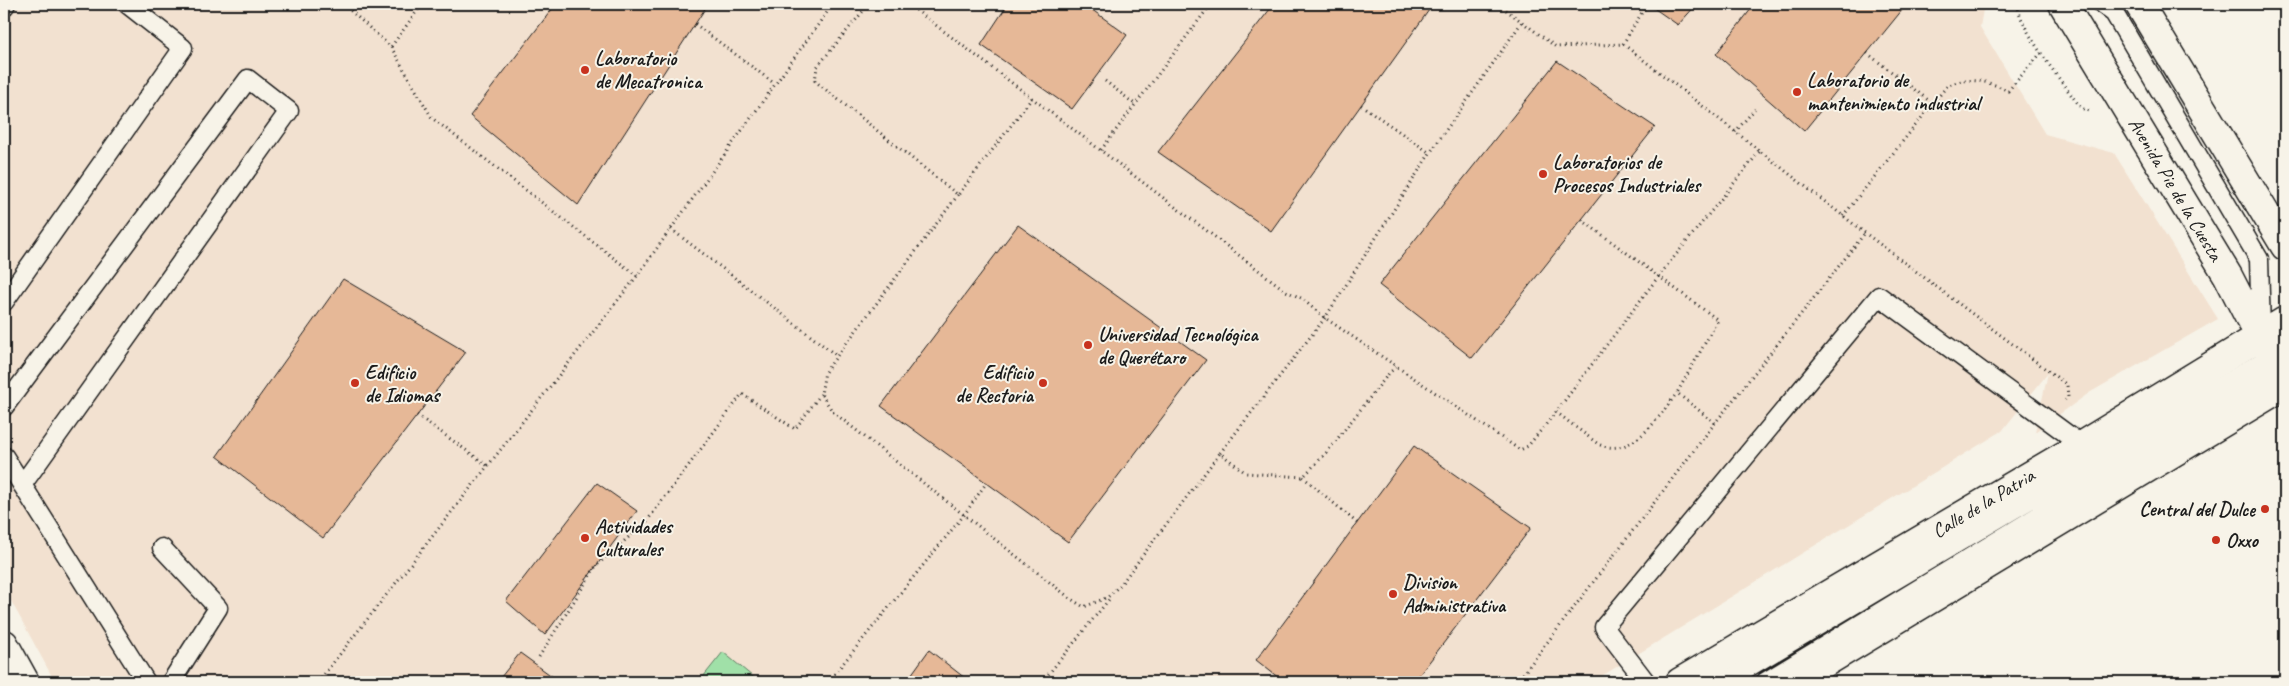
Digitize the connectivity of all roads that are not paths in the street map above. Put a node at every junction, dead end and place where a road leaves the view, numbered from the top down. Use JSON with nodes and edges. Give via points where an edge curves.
{"nodes":[{"id":1,"x":127,"y":4,"type":"edge"},
{"id":2,"x":2063,"y":4,"type":"edge"},
{"id":3,"x":2102,"y":4,"type":"edge"},
{"id":4,"x":2139,"y":4,"type":"edge"},
{"id":5,"x":2285,"y":246,"type":"edge"},
{"id":6,"x":4,"y":302,"type":"edge"},
{"id":7,"x":2285,"y":322,"type":"edge"},
{"id":8,"x":2279,"y":363,"type":"edge"},
{"id":9,"x":4,"y":407,"type":"edge"},
{"id":10,"x":2082,"y":445,"type":"junction"},
{"id":11,"x":4,"y":456,"type":"edge"},
{"id":12,"x":22,"y":485,"type":"junction"},
{"id":13,"x":162,"y":548,"type":"dead end"},
{"id":14,"x":4,"y":644,"type":"edge"},
{"id":15,"x":25,"y":682,"type":"edge"},
{"id":16,"x":146,"y":682,"type":"edge"},
{"id":17,"x":171,"y":682,"type":"edge"},
{"id":18,"x":1646,"y":682,"type":"edge"},
{"id":19,"x":1680,"y":682,"type":"edge"},
{"id":20,"x":1724,"y":682,"type":"edge"},
{"id":21,"x":1765,"y":682,"type":"edge"},
{"id":22,"x":1793,"y":682,"type":"edge"}],
"edges":[{"from":1,"to":6,"type":"lane","via":[[183,48]]},
{"from":2,"to":8,"type":"street","name":"Avenida Pie de la Cuesta"},
{"from":3,"to":8,"type":"lane","via":[[2114,13],[2258,258]]},
{"from":4,"to":5,"type":"street"},
{"from":7,"to":8,"type":"street","name":"Calle de la Patria"},
{"from":8,"to":10,"type":"street","name":"Calle de la Patria"},
{"from":8,"to":20,"type":"lane"},
{"from":8,"to":21,"type":"lane"},
{"from":8,"to":22,"type":"street","name":"Calle de la Patria"},
{"from":9,"to":12,"type":"lane","via":[[248,79],[289,111]]},
{"from":10,"to":18,"type":"lane","via":[[1879,296],[1604,627]]},
{"from":10,"to":19,"type":"street","name":"Calle de la Patria"},
{"from":11,"to":12,"type":"lane"},
{"from":12,"to":16,"type":"lane"},
{"from":13,"to":17,"type":"lane","via":[[218,608]]},
{"from":14,"to":15,"type":"street"}]}
